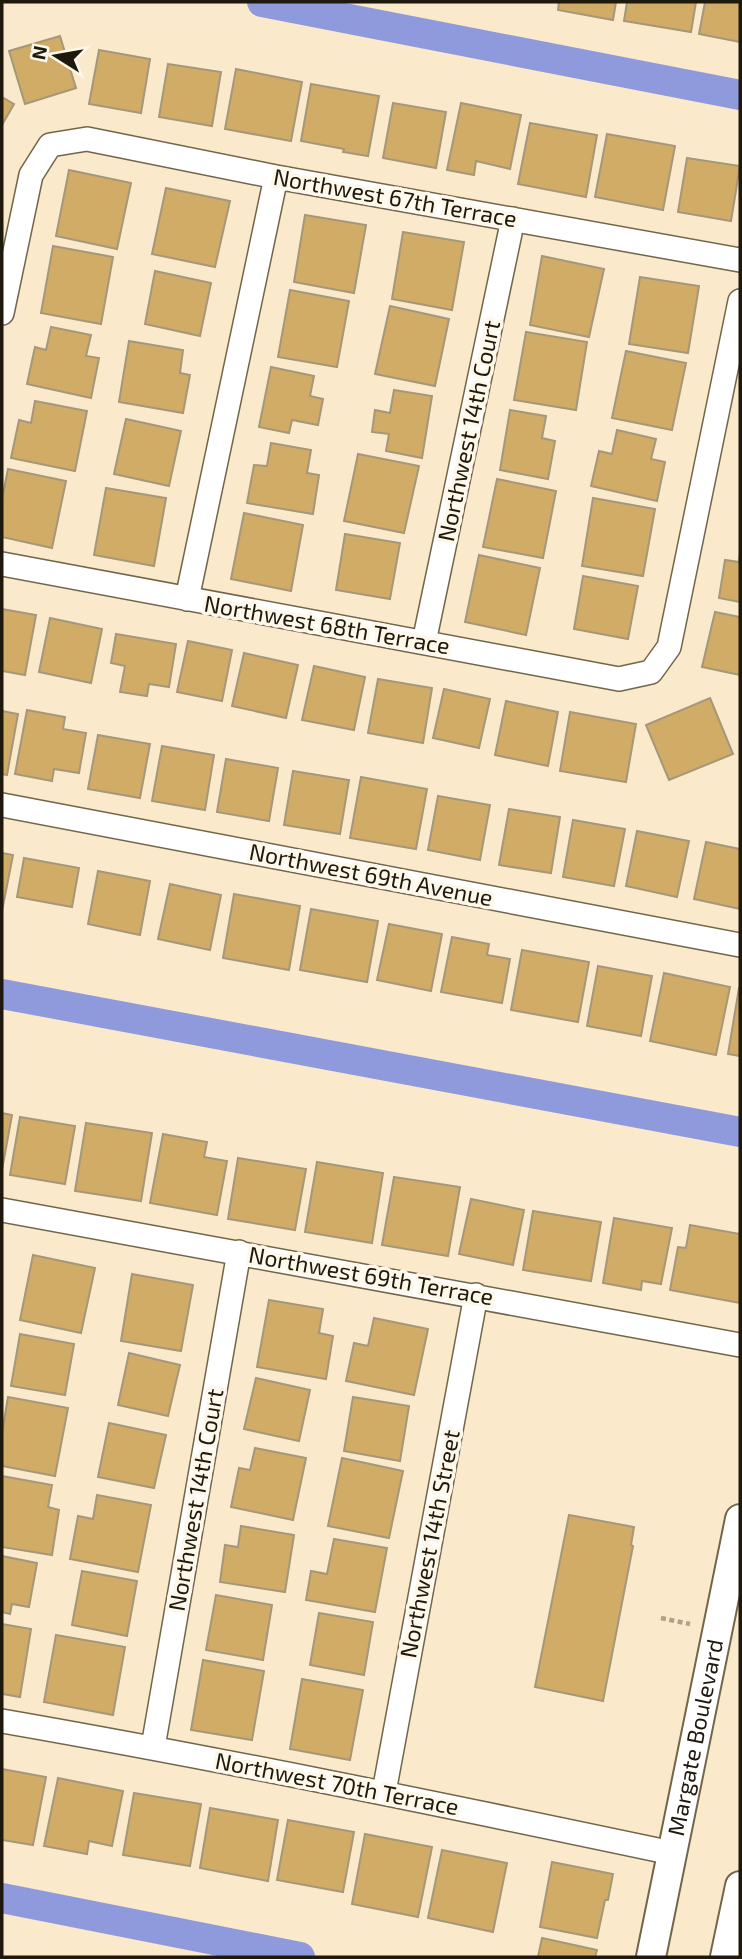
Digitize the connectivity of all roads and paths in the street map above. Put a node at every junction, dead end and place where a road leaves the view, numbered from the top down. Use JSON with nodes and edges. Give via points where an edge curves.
{"nodes":[{"id":1,"x":276,"y":177,"type":"junction"},
{"id":2,"x":513,"y":219,"type":"junction"},
{"id":3,"x":740,"y":260,"type":"edge"},
{"id":4,"x":740,"y":300,"type":"edge"},
{"id":5,"x":2,"y":313,"type":"edge"},
{"id":6,"x":2,"y":564,"type":"edge"},
{"id":7,"x":187,"y":599,"type":"junction"},
{"id":8,"x":424,"y":642,"type":"junction"},
{"id":9,"x":2,"y":805,"type":"edge"},
{"id":10,"x":740,"y":945,"type":"edge"},
{"id":11,"x":2,"y":1213,"type":"edge"},
{"id":12,"x":239,"y":1252,"type":"junction"},
{"id":13,"x":476,"y":1295,"type":"junction"},
{"id":14,"x":740,"y":1345,"type":"edge"},
{"id":15,"x":740,"y":1519,"type":"edge"},
{"id":16,"x":661,"y":1618,"type":"dead end"},
{"id":17,"x":694,"y":1625,"type":"dead end"},
{"id":18,"x":2,"y":1721,"type":"edge"},
{"id":19,"x":153,"y":1747,"type":"junction"},
{"id":20,"x":384,"y":1792,"type":"junction"},
{"id":21,"x":672,"y":1853,"type":"junction"},
{"id":22,"x":740,"y":1886,"type":"edge"},
{"id":23,"x":651,"y":1957,"type":"edge"},
{"id":24,"x":725,"y":1957,"type":"edge"}],
"edges":[{"from":1,"to":2,"type":"street","name":"Northwest 67th Terrace"},
{"from":1,"to":5,"type":"street","name":"Northwest 67th Terrace","via":[[87,139],[50,145],[31,175]]},
{"from":1,"to":7,"type":"street"},
{"from":2,"to":3,"type":"street","name":"Northwest 67th Terrace"},
{"from":2,"to":8,"type":"street","name":"Northwest 14th Court"},
{"from":4,"to":8,"type":"street","name":"Northwest 68th Terrace","via":[[668,647],[651,672],[619,679]]},
{"from":6,"to":7,"type":"street","name":"Northwest 68th Terrace"},
{"from":7,"to":8,"type":"street","name":"Northwest 68th Terrace"},
{"from":9,"to":10,"type":"street","name":"Northwest 69th Avenue"},
{"from":11,"to":12,"type":"street","name":"Northwest 69th Terrace"},
{"from":12,"to":13,"type":"street","name":"Northwest 69th Terrace"},
{"from":12,"to":19,"type":"street","name":"Northwest 14th Court"},
{"from":13,"to":14,"type":"street","name":"Northwest 69th Terrace"},
{"from":13,"to":20,"type":"street","name":"Northwest 14th Street"},
{"from":15,"to":21,"type":"street","name":"Margate Boulevard"},
{"from":16,"to":17,"type":"path"},
{"from":18,"to":19,"type":"street","name":"Northwest 70th Terrace"},
{"from":19,"to":20,"type":"street","name":"Northwest 70th Terrace"},
{"from":20,"to":21,"type":"street","name":"Northwest 70th Terrace"},
{"from":21,"to":23,"type":"street","name":"Margate Boulevard"},
{"from":22,"to":24,"type":"street"}]}
